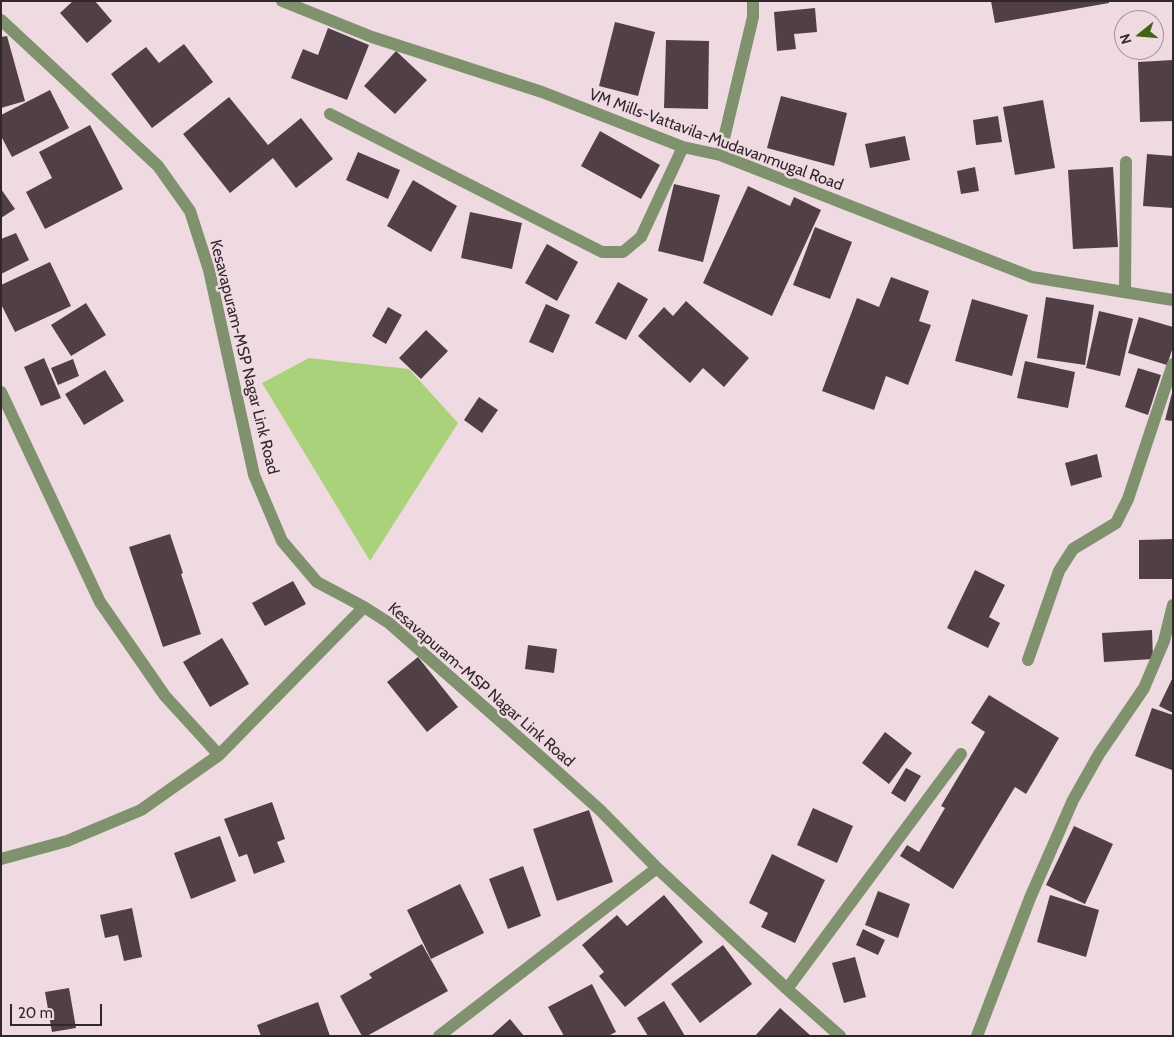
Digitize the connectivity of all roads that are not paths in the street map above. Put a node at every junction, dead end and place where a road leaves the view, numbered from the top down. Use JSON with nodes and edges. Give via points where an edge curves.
{"nodes":[{"id":1,"x":282,"y":1,"type":"edge"},
{"id":2,"x":753,"y":1,"type":"edge"},
{"id":3,"x":1,"y":20,"type":"edge"},
{"id":4,"x":330,"y":114,"type":"dead end"},
{"id":5,"x":683,"y":147,"type":"junction"},
{"id":6,"x":720,"y":155,"type":"junction"},
{"id":7,"x":1126,"y":162,"type":"dead end"},
{"id":8,"x":1125,"y":292,"type":"junction"},
{"id":9,"x":1173,"y":300,"type":"edge"},
{"id":10,"x":1173,"y":364,"type":"edge"},
{"id":11,"x":1,"y":392,"type":"edge"},
{"id":12,"x":1173,"y":605,"type":"edge"},
{"id":13,"x":364,"y":607,"type":"junction"},
{"id":14,"x":1028,"y":660,"type":"dead end"},
{"id":15,"x":961,"y":754,"type":"dead end"},
{"id":16,"x":219,"y":755,"type":"junction"},
{"id":17,"x":1,"y":859,"type":"edge"},
{"id":18,"x":658,"y":868,"type":"junction"},
{"id":19,"x":787,"y":989,"type":"junction"},
{"id":20,"x":439,"y":1036,"type":"edge"},
{"id":21,"x":840,"y":1036,"type":"edge"},
{"id":22,"x":977,"y":1036,"type":"edge"}],
"edges":[{"from":1,"to":5,"type":"street","name":"VM Mills-Vattavila-Mudavanmugal Road","via":[[372,37],[542,92]]},
{"from":2,"to":6,"type":"street","via":[[753,17]]},
{"from":3,"to":13,"type":"street","name":"Kesavapuram-MSP Nagar Link Road","via":[[158,166],[190,211],[209,270],[254,475],[282,541],[317,582]]},
{"from":4,"to":5,"type":"street","via":[[602,252],[622,252],[641,237]]},
{"from":5,"to":6,"type":"street","name":"VM Mills-Vattavila-Mudavanmugal Road"},
{"from":6,"to":8,"type":"street","name":"VM Mills-Vattavila-Mudavanmugal Road","via":[[1032,277]]},
{"from":7,"to":8,"type":"street"},
{"from":8,"to":9,"type":"street","name":"VM Mills-Vattavila-Mudavanmugal Road"},
{"from":10,"to":14,"type":"street","via":[[1128,499],[1116,523],[1074,549],[1059,571]]},
{"from":11,"to":16,"type":"street","via":[[100,602],[165,696]]},
{"from":12,"to":22,"type":"street","via":[[1164,641],[1144,688],[1099,754],[1073,800],[1030,898]]},
{"from":13,"to":16,"type":"street"},
{"from":13,"to":18,"type":"street","name":"Kesavapuram-MSP Nagar Link Road","via":[[389,623],[551,766]]},
{"from":15,"to":19,"type":"street"},
{"from":16,"to":17,"type":"street","via":[[141,810],[67,842]]},
{"from":18,"to":19,"type":"street","name":"Kesavapuram-MSP Nagar Link Road"},
{"from":18,"to":20,"type":"street"},
{"from":19,"to":21,"type":"street","name":"Kesavapuram-MSP Nagar Link Road"}]}
